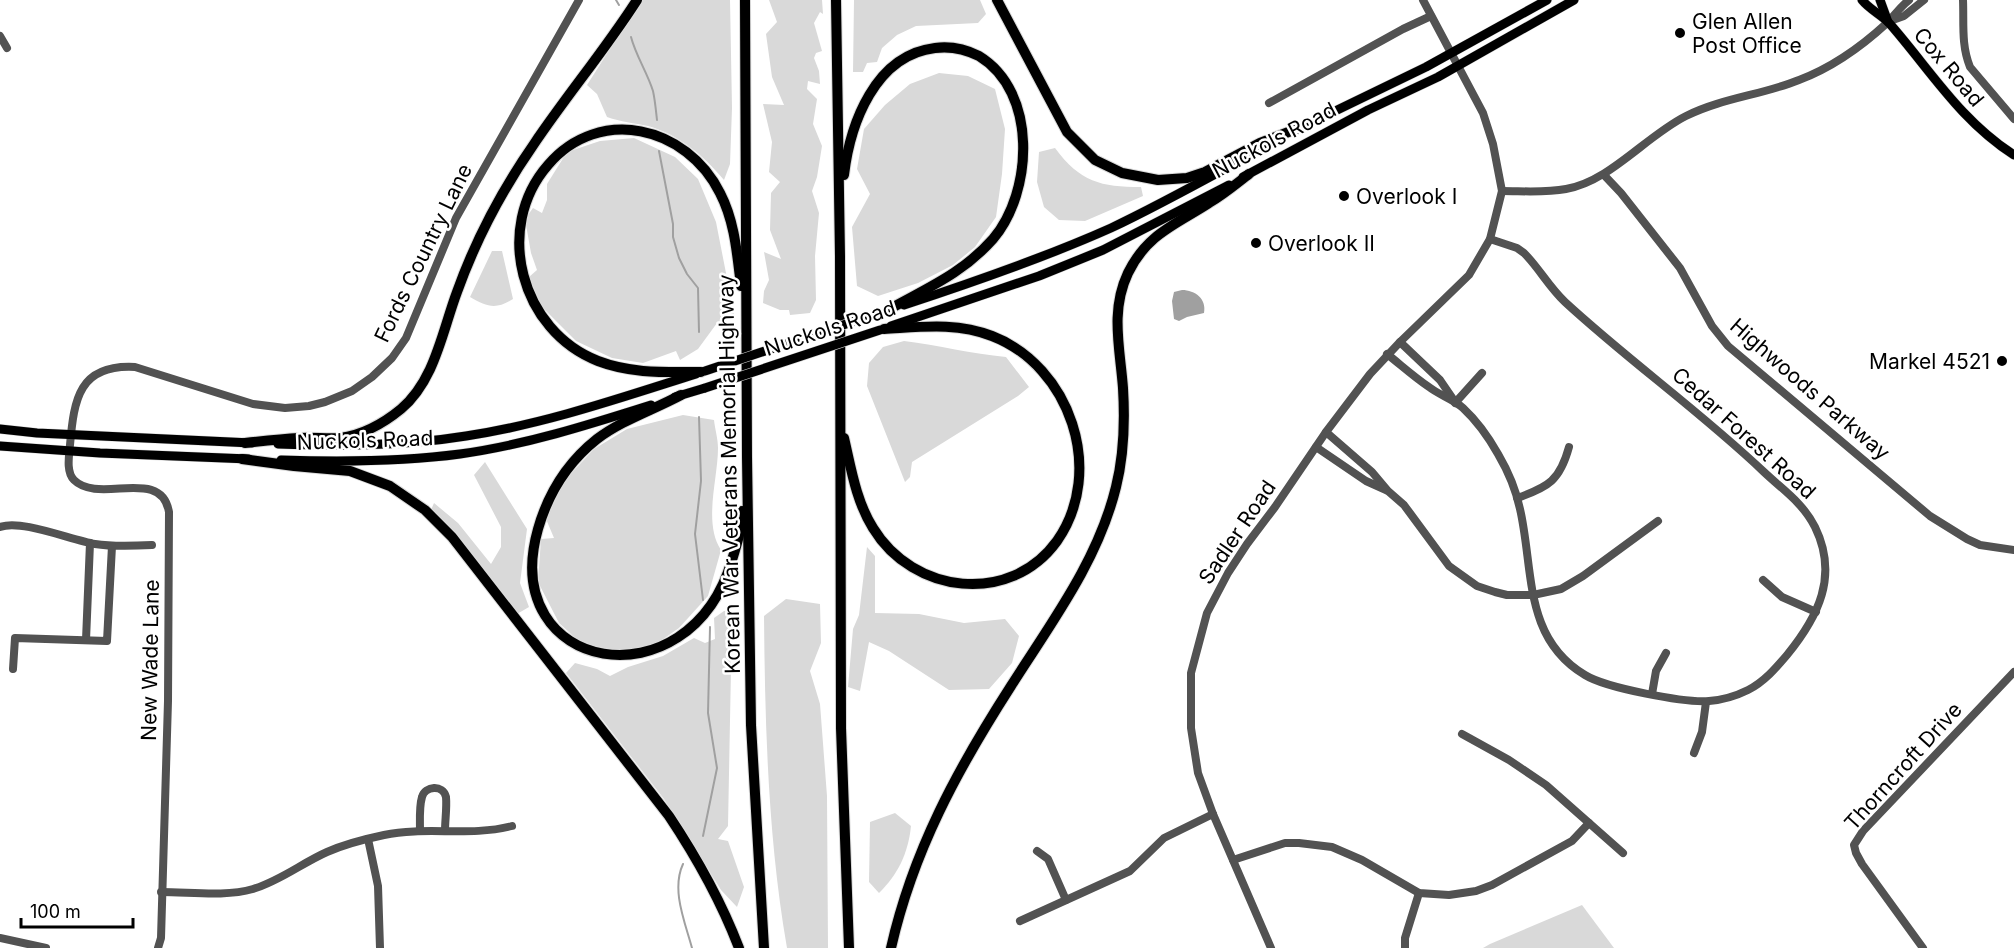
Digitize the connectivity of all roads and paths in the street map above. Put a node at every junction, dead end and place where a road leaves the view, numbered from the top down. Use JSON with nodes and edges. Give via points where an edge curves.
{"nodes":[{"id":1,"x":579,"y":0,"type":"edge"},
{"id":2,"x":637,"y":0,"type":"edge"},
{"id":3,"x":745,"y":0,"type":"edge"},
{"id":4,"x":836,"y":0,"type":"edge"},
{"id":5,"x":997,"y":0,"type":"edge"},
{"id":6,"x":1423,"y":0,"type":"edge"},
{"id":7,"x":1546,"y":0,"type":"edge"},
{"id":8,"x":1574,"y":0,"type":"edge"},
{"id":9,"x":1862,"y":0,"type":"edge"},
{"id":10,"x":1880,"y":0,"type":"edge"},
{"id":11,"x":1909,"y":0,"type":"edge"},
{"id":12,"x":1924,"y":0,"type":"edge"},
{"id":13,"x":1963,"y":0,"type":"edge"},
{"id":14,"x":1431,"y":16,"type":"junction"},
{"id":15,"x":1888,"y":22,"type":"junction"},
{"id":16,"x":0,"y":36,"type":"edge"},
{"id":17,"x":7,"y":48,"type":"dead end"},
{"id":18,"x":1450,"y":53,"type":"junction"},
{"id":19,"x":1458,"y":66,"type":"junction"},
{"id":20,"x":1269,"y":103,"type":"dead end"},
{"id":21,"x":2014,"y":119,"type":"edge"},
{"id":22,"x":1304,"y":126,"type":"junction"},
{"id":23,"x":2014,"y":155,"type":"edge"},
{"id":24,"x":1249,"y":174,"type":"junction"},
{"id":25,"x":1604,"y":174,"type":"junction"},
{"id":26,"x":1502,"y":191,"type":"junction"},
{"id":27,"x":1490,"y":239,"type":"junction"},
{"id":28,"x":840,"y":256,"type":"junction"},
{"id":29,"x":883,"y":311,"type":"junction"},
{"id":30,"x":882,"y":329,"type":"junction"},
{"id":31,"x":746,"y":336,"type":"junction"},
{"id":32,"x":1400,"y":342,"type":"junction"},
{"id":33,"x":1388,"y":354,"type":"junction"},
{"id":34,"x":703,"y":371,"type":"junction"},
{"id":35,"x":1482,"y":373,"type":"dead end"},
{"id":36,"x":681,"y":395,"type":"junction"},
{"id":37,"x":1455,"y":402,"type":"junction"},
{"id":38,"x":840,"y":418,"type":"junction"},
{"id":39,"x":0,"y":429,"type":"edge"},
{"id":40,"x":1326,"y":432,"type":"junction"},
{"id":41,"x":71,"y":435,"type":"junction"},
{"id":42,"x":245,"y":443,"type":"junction"},
{"id":43,"x":0,"y":446,"type":"edge"},
{"id":44,"x":1316,"y":447,"type":"junction"},
{"id":45,"x":1569,"y":447,"type":"dead end"},
{"id":46,"x":69,"y":452,"type":"junction"},
{"id":47,"x":747,"y":457,"type":"junction"},
{"id":48,"x":242,"y":459,"type":"junction"},
{"id":49,"x":1388,"y":491,"type":"junction"},
{"id":50,"x":1517,"y":498,"type":"junction"},
{"id":51,"x":1658,"y":521,"type":"dead end"},
{"id":52,"x":0,"y":527,"type":"edge"},
{"id":53,"x":90,"y":543,"type":"junction"},
{"id":54,"x":152,"y":545,"type":"dead end"},
{"id":55,"x":112,"y":546,"type":"junction"},
{"id":56,"x":2014,"y":550,"type":"edge"},
{"id":57,"x":1763,"y":579,"type":"dead end"},
{"id":58,"x":1533,"y":595,"type":"junction"},
{"id":59,"x":1816,"y":612,"type":"junction"},
{"id":60,"x":86,"y":640,"type":"junction"},
{"id":61,"x":1666,"y":653,"type":"dead end"},
{"id":62,"x":14,"y":669,"type":"dead end"},
{"id":63,"x":2014,"y":672,"type":"edge"},
{"id":64,"x":1652,"y":694,"type":"junction"},
{"id":65,"x":1706,"y":702,"type":"junction"},
{"id":66,"x":1462,"y":734,"type":"dead end"},
{"id":67,"x":1694,"y":753,"type":"dead end"},
{"id":68,"x":1214,"y":814,"type":"junction"},
{"id":69,"x":1589,"y":823,"type":"junction"},
{"id":70,"x":512,"y":826,"type":"dead end"},
{"id":71,"x":420,"y":831,"type":"junction"},
{"id":72,"x":445,"y":831,"type":"junction"},
{"id":73,"x":368,"y":839,"type":"junction"},
{"id":74,"x":1036,"y":851,"type":"dead end"},
{"id":75,"x":1623,"y":853,"type":"dead end"},
{"id":76,"x":1233,"y":860,"type":"junction"},
{"id":77,"x":161,"y":892,"type":"junction"},
{"id":78,"x":1419,"y":893,"type":"junction"},
{"id":79,"x":1066,"y":900,"type":"junction"},
{"id":80,"x":1020,"y":921,"type":"dead end"},
{"id":81,"x":0,"y":938,"type":"edge"},
{"id":82,"x":46,"y":948,"type":"edge"},
{"id":83,"x":158,"y":948,"type":"edge"},
{"id":84,"x":380,"y":948,"type":"edge"},
{"id":85,"x":739,"y":948,"type":"edge"},
{"id":86,"x":764,"y":948,"type":"edge"},
{"id":87,"x":849,"y":948,"type":"edge"},
{"id":88,"x":891,"y":948,"type":"edge"},
{"id":89,"x":1271,"y":948,"type":"edge"},
{"id":90,"x":1405,"y":948,"type":"edge"},
{"id":91,"x":1923,"y":948,"type":"edge"}],
"edges":[{"from":1,"to":41,"type":"street","name":"Fords Country Lane","via":[[456,218],[406,338],[372,377],[325,402],[285,408],[254,404],[122,366],[96,375],[81,389]]},
{"from":2,"to":42,"type":"highway","via":[[502,194],[466,266],[431,368],[417,393],[383,422],[352,435]]},
{"from":3,"to":31,"type":"highway","name":"Korean War Veterans Memorial Highway"},
{"from":4,"to":28,"type":"highway"},
{"from":5,"to":22,"type":"highway","via":[[1067,132],[1095,160],[1122,173],[1158,180],[1188,178]]},
{"from":6,"to":14,"type":"street","name":"Sadler Road"},
{"from":7,"to":18,"type":"main road","name":"Nuckols Road"},
{"from":8,"to":19,"type":"main road","name":"Nuckols Road"},
{"from":9,"to":15,"type":"main road","name":"Cox Road"},
{"from":10,"to":15,"type":"main road","name":"Cox Road"},
{"from":11,"to":15,"type":"street"},
{"from":12,"to":15,"type":"street","via":[[1904,16]]},
{"from":13,"to":21,"type":"street","via":[[1965,57]]},
{"from":14,"to":18,"type":"street","name":"Sadler Road"},
{"from":14,"to":20,"type":"street"},
{"from":15,"to":23,"type":"main road","name":"Cox Road","via":[[1960,111]]},
{"from":15,"to":25,"type":"street","via":[[1815,73],[1683,117]]},
{"from":16,"to":17,"type":"street"},
{"from":18,"to":19,"type":"street","name":"Sadler Road"},
{"from":18,"to":22,"type":"main road","name":"Nuckols Road"},
{"from":19,"to":24,"type":"main road","name":"Nuckols Road"},
{"from":19,"to":26,"type":"street","name":"Sadler Road","via":[[1483,113]]},
{"from":22,"to":29,"type":"main road","name":"Nuckols Road","via":[[1158,205],[1091,236]]},
{"from":24,"to":30,"type":"main road","name":"Nuckols Road","via":[[1103,250]]},
{"from":24,"to":88,"type":"highway","via":[[1159,233],[1128,274],[1117,306],[1124,417],[1111,507],[1091,559],[945,796],[915,866]]},
{"from":25,"to":26,"type":"street","via":[[1568,189]]},
{"from":25,"to":56,"type":"street","name":"Highwoods Parkway","via":[[1680,268],[1712,326],[1728,346],[1930,516],[1980,545]]},
{"from":26,"to":27,"type":"street","name":"Sadler Road"},
{"from":27,"to":32,"type":"street","name":"Sadler Road","via":[[1469,275]]},
{"from":27,"to":59,"type":"street","name":"Cedar Forest Road","via":[[1524,253],[1564,302],[1747,454],[1799,503],[1816,530],[1825,561],[1825,586]]},
{"from":28,"to":29,"type":"highway","via":[[844,173],[850,141],[864,104],[876,86],[901,61],[930,48],[959,49],[989,63],[1010,91],[1020,120],[1023,167],[1015,202],[992,240],[962,268]]},
{"from":28,"to":38,"type":"highway"},
{"from":29,"to":34,"type":"main road","name":"Nuckols Road","bridge":true},
{"from":30,"to":36,"type":"main road","name":"Nuckols Road","bridge":true},
{"from":30,"to":38,"type":"highway","via":[[928,326],[974,330],[1012,346],[1034,363],[1066,405],[1076,437],[1078,481],[1067,522],[1047,553],[1012,577],[965,585],[924,574],[892,552],[873,530],[856,485]]},
{"from":31,"to":34,"type":"highway","via":[[732,223],[720,192],[694,158],[674,142],[626,129],[589,136],[558,155],[539,176],[520,223],[521,267],[537,309],[563,339],[599,361],[641,371]]},
{"from":31,"to":47,"type":"highway","name":"Korean War Veterans Memorial Highway"},
{"from":32,"to":33,"type":"street","name":"Sadler Road"},
{"from":32,"to":37,"type":"street","name":"Cedar Forest Road","via":[[1440,380]]},
{"from":33,"to":37,"type":"street","name":"Cedar Forest Road","via":[[1430,388]]},
{"from":33,"to":40,"type":"street","name":"Sadler Road"},
{"from":34,"to":42,"type":"main road","name":"Nuckols Road","via":[[547,420],[465,436],[396,443]]},
{"from":35,"to":37,"type":"street"},
{"from":36,"to":47,"type":"highway","via":[[599,438],[574,461],[553,491],[538,528],[532,567],[539,603],[559,631],[587,650],[621,656],[668,643],[696,624],[728,575],[742,520]]},
{"from":36,"to":48,"type":"main road","name":"Nuckols Road","via":[[540,438],[460,454],[363,461]]},
{"from":37,"to":50,"type":"street","name":"Cedar Forest Road","via":[[1489,440]]},
{"from":38,"to":87,"type":"highway","via":[[841,728]]},
{"from":39,"to":41,"type":"main road","name":"Nuckols Road"},
{"from":40,"to":44,"type":"street","name":"Sadler Road"},
{"from":40,"to":49,"type":"street"},
{"from":41,"to":42,"type":"main road","name":"Nuckols Road"},
{"from":41,"to":46,"type":"street","name":"Fords Country Lane"},
{"from":43,"to":46,"type":"main road","name":"Nuckols Road"},
{"from":44,"to":49,"type":"street"},
{"from":44,"to":68,"type":"street","name":"Sadler Road","via":[[1228,573],[1200,633],[1191,673],[1191,728],[1198,773]]},
{"from":45,"to":50,"type":"street","via":[[1559,474],[1539,489]]},
{"from":46,"to":48,"type":"main road","name":"Nuckols Road"},
{"from":46,"to":77,"type":"street","name":"New Wade Lane","via":[[70,475],[80,485],[150,490],[163,496],[168,505],[168,701]]},
{"from":47,"to":86,"type":"highway","name":"Korean War Veterans Memorial Highway","via":[[751,724]]},
{"from":48,"to":85,"type":"highway","via":[[350,471],[371,477],[405,495],[438,522],[669,816],[715,893]]},
{"from":49,"to":58,"type":"street","via":[[1455,572],[1495,592]]},
{"from":50,"to":58,"type":"street","name":"Cedar Forest Road"},
{"from":51,"to":58,"type":"street","via":[[1570,584]]},
{"from":52,"to":53,"type":"street","via":[[32,529]]},
{"from":53,"to":55,"type":"street"},
{"from":53,"to":60,"type":"street"},
{"from":54,"to":55,"type":"street"},
{"from":55,"to":60,"type":"street","via":[[107,641]]},
{"from":57,"to":59,"type":"street","via":[[1782,597]]},
{"from":58,"to":64,"type":"street","name":"Cedar Forest Road","via":[[1543,631],[1571,666],[1599,682]]},
{"from":59,"to":65,"type":"street","name":"Cedar Forest Road","via":[[1772,673],[1749,690]]},
{"from":60,"to":62,"type":"street","via":[[15,638]]},
{"from":61,"to":64,"type":"street","via":[[1656,671]]},
{"from":63,"to":91,"type":"street","name":"Thorncroft Drive","via":[[1854,845],[1862,864]]},
{"from":64,"to":65,"type":"street","name":"Cedar Forest Road"},
{"from":65,"to":67,"type":"street"},
{"from":66,"to":69,"type":"street","via":[[1546,785]]},
{"from":68,"to":76,"type":"street","name":"Sadler Road"},
{"from":68,"to":79,"type":"street","via":[[1164,838],[1130,871]]},
{"from":69,"to":75,"type":"street"},
{"from":69,"to":78,"type":"street","via":[[1572,841],[1492,885],[1456,894]]},
{"from":70,"to":72,"type":"street","via":[[495,831]]},
{"from":71,"to":72,"type":"street"},
{"from":71,"to":72,"type":"street","via":[[421,798],[425,791],[434,788],[446,796]]},
{"from":71,"to":73,"type":"street"},
{"from":73,"to":77,"type":"street","via":[[328,851],[251,889]]},
{"from":73,"to":84,"type":"street","via":[[378,886]]},
{"from":74,"to":79,"type":"street","via":[[1048,859]]},
{"from":76,"to":78,"type":"street","via":[[1285,843],[1332,847]]},
{"from":76,"to":89,"type":"street","name":"Sadler Road"},
{"from":77,"to":83,"type":"street","name":"New Wade Lane"},
{"from":78,"to":90,"type":"street"},
{"from":79,"to":80,"type":"street"},
{"from":81,"to":82,"type":"street"}]}
